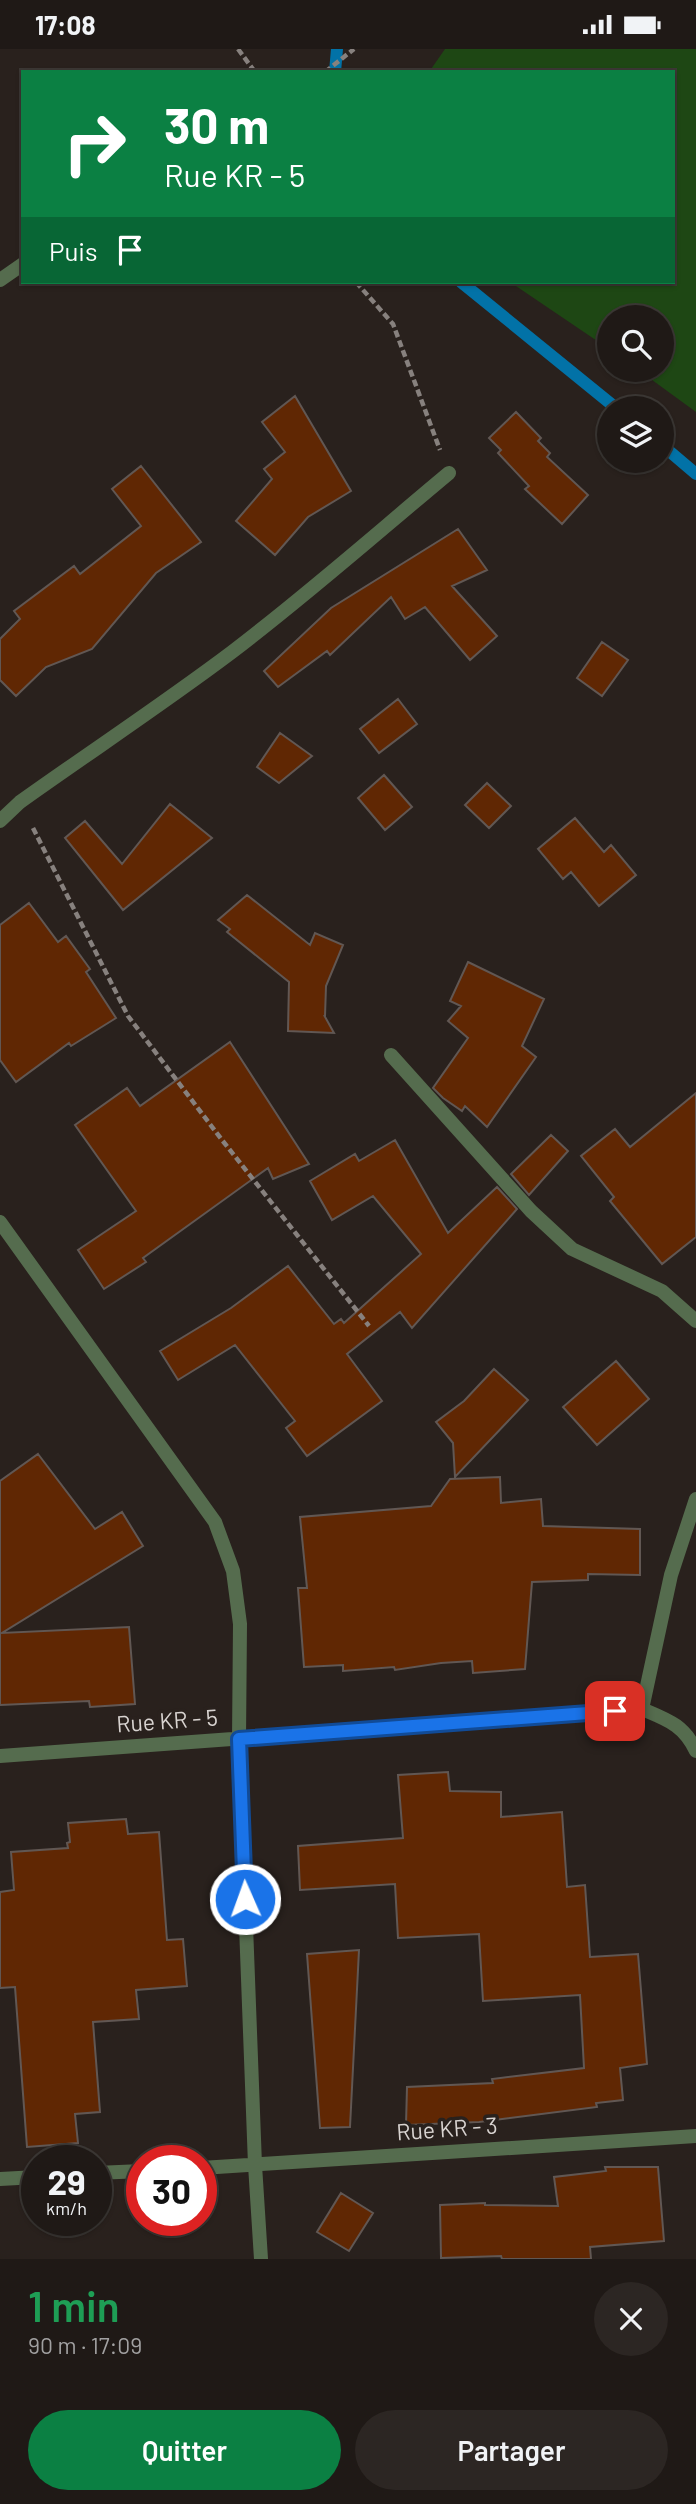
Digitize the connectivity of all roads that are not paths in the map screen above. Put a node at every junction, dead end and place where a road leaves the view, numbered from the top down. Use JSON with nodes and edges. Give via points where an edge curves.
{"nodes":[{"id":1,"x":21,"y":265,"type":"edge"},
{"id":2,"x":0,"y":280,"type":"edge"},
{"id":3,"x":449,"y":473,"type":"road end"},
{"id":4,"x":0,"y":821,"type":"edge"},
{"id":5,"x":391,"y":1055,"type":"dead end"},
{"id":6,"x":0,"y":1222,"type":"edge"},
{"id":7,"x":696,"y":1321,"type":"edge"},
{"id":8,"x":696,"y":1499,"type":"edge"},
{"id":9,"x":642,"y":1709,"type":"junction"},
{"id":10,"x":692,"y":1735,"type":"edge"},
{"id":11,"x":239,"y":1739,"type":"junction"},
{"id":12,"x":696,"y":1751,"type":"edge"},
{"id":13,"x":0,"y":1756,"type":"edge"},
{"id":14,"x":696,"y":2136,"type":"edge"},
{"id":15,"x":255,"y":2165,"type":"junction"},
{"id":16,"x":217,"y":2167,"type":"edge"},
{"id":17,"x":21,"y":2178,"type":"edge"},
{"id":18,"x":0,"y":2179,"type":"edge"},
{"id":19,"x":261,"y":2259,"type":"edge"}],
"edges":[{"from":1,"to":2,"type":"street"},
{"from":3,"to":4,"type":"street","via":[[233,650]]},
{"from":5,"to":7,"type":"street","via":[[531,1211],[572,1249],[662,1291]]},
{"from":6,"to":11,"type":"street","via":[[215,1522],[233,1571],[240,1624]]},
{"from":8,"to":9,"type":"street","via":[[671,1575]]},
{"from":9,"to":10,"type":"street","name":"Rue KR - 5"},
{"from":9,"to":11,"type":"street","name":"Rue KR - 5"},
{"from":10,"to":12,"type":"street","name":"Rue KR - 5"},
{"from":11,"to":13,"type":"street","name":"Rue KR - 5"},
{"from":11,"to":15,"type":"street"},
{"from":14,"to":15,"type":"street","name":"Rue KR - 3"},
{"from":15,"to":16,"type":"street","name":"Rue KR - 3"},
{"from":15,"to":19,"type":"street"},
{"from":17,"to":18,"type":"street"}]}
